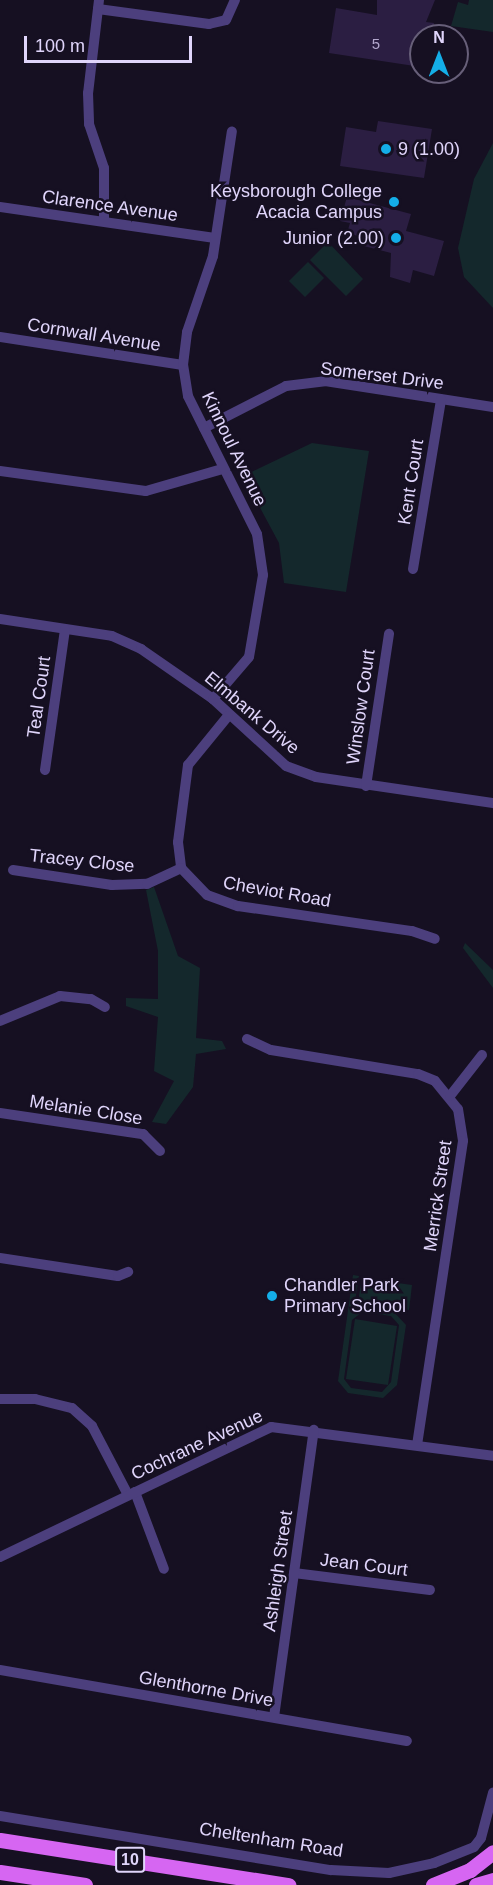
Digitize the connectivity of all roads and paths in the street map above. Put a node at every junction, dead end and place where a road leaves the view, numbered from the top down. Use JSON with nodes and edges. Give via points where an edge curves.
{"nodes":[{"id":1,"x":235,"y":0,"type":"edge"},
{"id":2,"x":99,"y":4,"type":"edge"},
{"id":3,"x":232,"y":131,"type":"dead end"},
{"id":4,"x":0,"y":207,"type":"edge"},
{"id":5,"x":104,"y":220,"type":"junction"},
{"id":6,"x":215,"y":238,"type":"junction"},
{"id":7,"x":0,"y":337,"type":"edge"},
{"id":8,"x":183,"y":365,"type":"junction"},
{"id":9,"x":441,"y":399,"type":"junction"},
{"id":10,"x":493,"y":407,"type":"edge"},
{"id":11,"x":204,"y":428,"type":"junction"},
{"id":12,"x":222,"y":469,"type":"junction"},
{"id":13,"x":0,"y":471,"type":"edge"},
{"id":14,"x":413,"y":569,"type":"dead end"},
{"id":15,"x":0,"y":619,"type":"edge"},
{"id":16,"x":65,"y":629,"type":"junction"},
{"id":17,"x":389,"y":633,"type":"dead end"},
{"id":18,"x":213,"y":699,"type":"junction"},
{"id":19,"x":228,"y":717,"type":"junction"},
{"id":20,"x":45,"y":770,"type":"dead end"},
{"id":21,"x":366,"y":786,"type":"junction"},
{"id":22,"x":493,"y":803,"type":"edge"},
{"id":23,"x":181,"y":868,"type":"junction"},
{"id":24,"x":13,"y":870,"type":"dead end"},
{"id":25,"x":435,"y":939,"type":"dead end"},
{"id":26,"x":105,"y":1007,"type":"dead end"},
{"id":27,"x":0,"y":1021,"type":"edge"},
{"id":28,"x":247,"y":1039,"type":"dead end"},
{"id":29,"x":482,"y":1055,"type":"dead end"},
{"id":30,"x":450,"y":1096,"type":"junction"},
{"id":31,"x":0,"y":1113,"type":"edge"},
{"id":32,"x":160,"y":1150,"type":"dead end"},
{"id":33,"x":0,"y":1258,"type":"edge"},
{"id":34,"x":128,"y":1272,"type":"dead end"},
{"id":35,"x":0,"y":1399,"type":"edge"},
{"id":36,"x":314,"y":1430,"type":"junction"},
{"id":37,"x":417,"y":1444,"type":"junction"},
{"id":38,"x":493,"y":1456,"type":"edge"},
{"id":39,"x":131,"y":1494,"type":"junction"},
{"id":40,"x":0,"y":1557,"type":"edge"},
{"id":41,"x":164,"y":1569,"type":"dead end"},
{"id":42,"x":294,"y":1573,"type":"junction"},
{"id":43,"x":430,"y":1590,"type":"dead end"},
{"id":44,"x":0,"y":1670,"type":"edge"},
{"id":45,"x":274,"y":1717,"type":"junction"},
{"id":46,"x":407,"y":1741,"type":"dead end"},
{"id":47,"x":493,"y":1793,"type":"edge"},
{"id":48,"x":0,"y":1816,"type":"edge"},
{"id":49,"x":0,"y":1840,"type":"edge"},
{"id":50,"x":493,"y":1852,"type":"edge"},
{"id":51,"x":0,"y":1872,"type":"edge"},
{"id":52,"x":493,"y":1880,"type":"edge"},
{"id":53,"x":85,"y":1885,"type":"edge"},
{"id":54,"x":289,"y":1885,"type":"edge"},
{"id":55,"x":433,"y":1885,"type":"edge"},
{"id":56,"x":476,"y":1885,"type":"edge"}],
"edges":[{"from":1,"to":2,"type":"street","via":[[226,20],[209,24]]},
{"from":2,"to":5,"type":"street","via":[[88,93],[89,124],[104,168]]},
{"from":3,"to":6,"type":"street","name":"Kinnoul Avenue"},
{"from":4,"to":5,"type":"street","name":"Clarence Avenue"},
{"from":5,"to":6,"type":"street","name":"Clarence Avenue"},
{"from":6,"to":8,"type":"street","name":"Kinnoul Avenue","via":[[204,293],[187,333]]},
{"from":7,"to":8,"type":"street","name":"Cornwall Avenue"},
{"from":8,"to":11,"type":"street","name":"Kinnoul Avenue","via":[[188,396]]},
{"from":9,"to":10,"type":"street","name":"Somerset Drive"},
{"from":9,"to":11,"type":"street","name":"Somerset Drive","via":[[325,381],[286,386]]},
{"from":9,"to":14,"type":"street","name":"Kent Court"},
{"from":11,"to":12,"type":"street","name":"Kinnoul Avenue"},
{"from":12,"to":13,"type":"street","via":[[146,491]]},
{"from":12,"to":18,"type":"street","name":"Kinnoul Avenue","via":[[257,534],[263,575],[249,657]]},
{"from":15,"to":16,"type":"street","name":"Elmbank Drive"},
{"from":16,"to":18,"type":"street","name":"Elmbank Drive","via":[[112,636],[141,649]]},
{"from":16,"to":20,"type":"street","name":"Teal Court"},
{"from":17,"to":21,"type":"street","name":"Winslow Court"},
{"from":18,"to":19,"type":"street","name":"Elmbank Drive"},
{"from":19,"to":21,"type":"street","name":"Elmbank Drive","via":[[286,766],[316,777]]},
{"from":19,"to":23,"type":"street","via":[[188,765],[178,842]]},
{"from":21,"to":22,"type":"street","name":"Elmbank Drive"},
{"from":23,"to":24,"type":"street","name":"Tracey Close","via":[[147,884],[112,885]]},
{"from":23,"to":25,"type":"street","name":"Cheviot Road","via":[[207,895],[238,906],[412,931]]},
{"from":26,"to":27,"type":"street","via":[[91,999],[60,996]]},
{"from":28,"to":30,"type":"street","via":[[272,1050],[417,1074],[435,1081]]},
{"from":29,"to":30,"type":"street"},
{"from":30,"to":37,"type":"street","name":"Merrick Street","via":[[458,1109],[464,1141]]},
{"from":31,"to":32,"type":"street","name":"Melanie Close","via":[[143,1134]]},
{"from":33,"to":34,"type":"street","via":[[118,1276]]},
{"from":35,"to":39,"type":"street","via":[[35,1400],[72,1408],[92,1426]]},
{"from":36,"to":37,"type":"street","name":"Cochrane Avenue"},
{"from":36,"to":39,"type":"street","name":"Cochrane Avenue","via":[[271,1427]]},
{"from":36,"to":42,"type":"street","name":"Ashleigh Street"},
{"from":37,"to":38,"type":"street","name":"Cochrane Avenue"},
{"from":39,"to":40,"type":"street","name":"Cochrane Avenue"},
{"from":39,"to":41,"type":"street"},
{"from":42,"to":43,"type":"street","name":"Jean Court"},
{"from":42,"to":45,"type":"street","name":"Ashleigh Street"},
{"from":44,"to":45,"type":"street","name":"Glenthorne Drive"},
{"from":45,"to":46,"type":"street","name":"Glenthorne Drive"},
{"from":47,"to":48,"type":"street","name":"Cheltenham Road","via":[[481,1838],[474,1847],[434,1863],[389,1873],[331,1870]]},
{"from":49,"to":54,"type":"main road","number":"10"},
{"from":50,"to":55,"type":"main road","via":[[470,1870]]},
{"from":51,"to":53,"type":"main road"},
{"from":52,"to":56,"type":"main road"}]}
